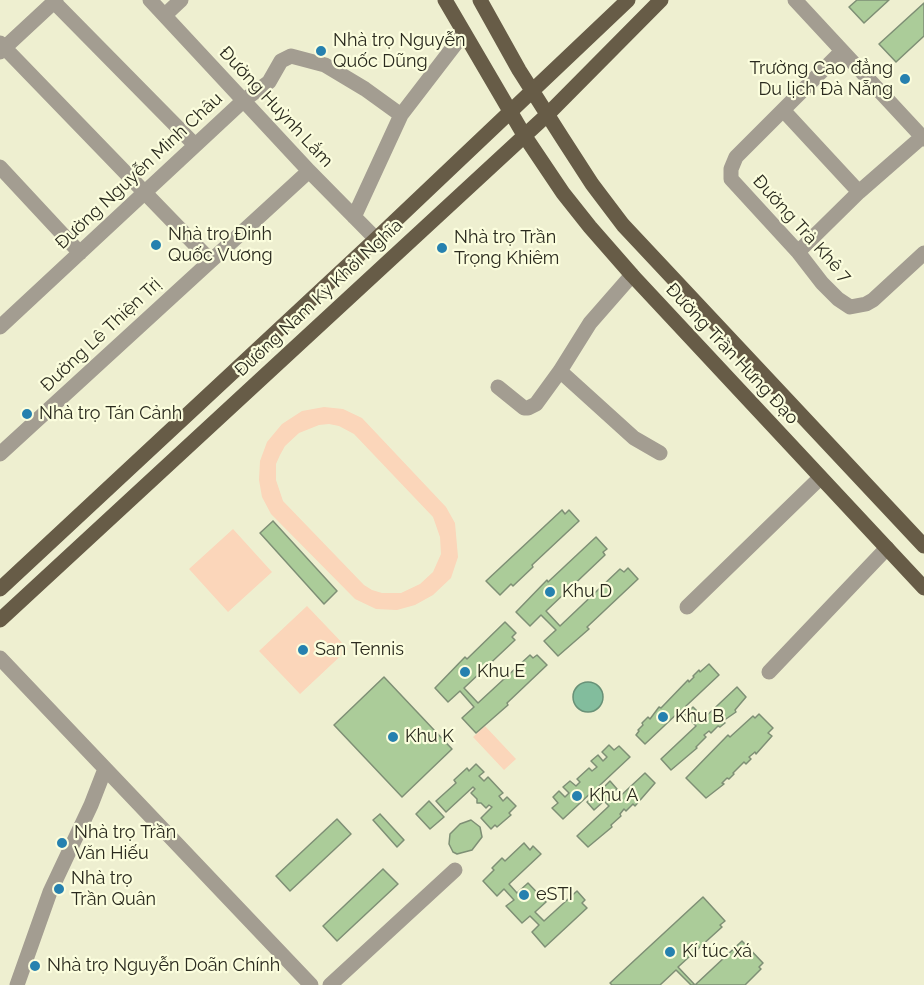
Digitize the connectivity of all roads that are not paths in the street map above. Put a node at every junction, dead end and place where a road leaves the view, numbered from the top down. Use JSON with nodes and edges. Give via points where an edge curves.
{"nodes":[{"id":1,"x":150,"y":0,"type":"edge"},
{"id":2,"x":181,"y":0,"type":"edge"},
{"id":3,"x":445,"y":0,"type":"edge"},
{"id":4,"x":480,"y":0,"type":"edge"},
{"id":5,"x":628,"y":0,"type":"edge"},
{"id":6,"x":661,"y":0,"type":"edge"},
{"id":7,"x":795,"y":0,"type":"edge"},
{"id":8,"x":55,"y":1,"type":"edge"},
{"id":9,"x":165,"y":15,"type":"junction"},
{"id":10,"x":464,"y":33,"type":"junction"},
{"id":11,"x":2,"y":47,"type":"edge"},
{"id":12,"x":842,"y":51,"type":"junction"},
{"id":13,"x":533,"y":91,"type":"junction"},
{"id":14,"x":244,"y":100,"type":"junction"},
{"id":15,"x":783,"y":110,"type":"junction"},
{"id":16,"x":511,"y":112,"type":"junction"},
{"id":17,"x":548,"y":114,"type":"junction"},
{"id":18,"x":401,"y":115,"type":"junction"},
{"id":19,"x":525,"y":135,"type":"junction"},
{"id":20,"x":923,"y":138,"type":"edge"},
{"id":21,"x":195,"y":145,"type":"junction"},
{"id":22,"x":0,"y":167,"type":"edge"},
{"id":23,"x":309,"y":171,"type":"junction"},
{"id":24,"x":144,"y":192,"type":"junction"},
{"id":25,"x":859,"y":192,"type":"junction"},
{"id":26,"x":354,"y":217,"type":"junction"},
{"id":27,"x":376,"y":239,"type":"junction"},
{"id":28,"x":798,"y":252,"type":"junction"},
{"id":29,"x":80,"y":253,"type":"junction"},
{"id":30,"x":924,"y":253,"type":"edge"},
{"id":31,"x":210,"y":260,"type":"junction"},
{"id":32,"x":632,"y":275,"type":"junction"},
{"id":33,"x":0,"y":327,"type":"edge"},
{"id":34,"x":560,"y":372,"type":"junction"},
{"id":35,"x":498,"y":387,"type":"dead end"},
{"id":36,"x":775,"y":387,"type":"junction"},
{"id":37,"x":755,"y":406,"type":"junction"},
{"id":38,"x":660,"y":453,"type":"dead end"},
{"id":39,"x":0,"y":454,"type":"edge"},
{"id":40,"x":820,"y":478,"type":"junction"},
{"id":41,"x":924,"y":546,"type":"edge"},
{"id":42,"x":886,"y":548,"type":"junction"},
{"id":43,"x":924,"y":588,"type":"edge"},
{"id":44,"x":0,"y":589,"type":"edge"},
{"id":45,"x":687,"y":607,"type":"dead end"},
{"id":46,"x":0,"y":620,"type":"edge"},
{"id":47,"x":0,"y":658,"type":"edge"},
{"id":48,"x":769,"y":672,"type":"dead end"},
{"id":49,"x":105,"y":769,"type":"junction"},
{"id":50,"x":455,"y":870,"type":"dead end"},
{"id":51,"x":17,"y":985,"type":"edge"},
{"id":52,"x":311,"y":985,"type":"edge"},
{"id":53,"x":330,"y":985,"type":"edge"}],
"edges":[{"from":1,"to":9,"type":"street","name":"Đường Huỳnh Lắm"},
{"from":2,"to":9,"type":"street"},
{"from":3,"to":10,"type":"main road","name":"Đường Trần Hưng Đạo"},
{"from":4,"to":13,"type":"main road","name":"Đường Trần Hưng Đạo"},
{"from":5,"to":13,"type":"main road","name":"Đường Nam Kỳ Khởi Nghĩa"},
{"from":6,"to":17,"type":"main road","name":"Đường Nam Kỳ Khởi Nghĩa"},
{"from":7,"to":12,"type":"street"},
{"from":8,"to":11,"type":"street"},
{"from":8,"to":21,"type":"street"},
{"from":9,"to":14,"type":"street","name":"Đường Huỳnh Lắm"},
{"from":10,"to":16,"type":"main road","name":"Đường Trần Hưng Đạo"},
{"from":10,"to":18,"type":"street"},
{"from":11,"to":24,"type":"street"},
{"from":12,"to":15,"type":"street","name":"Đường Trà Khê 7"},
{"from":12,"to":20,"type":"street"},
{"from":13,"to":16,"type":"main road","name":"Đường Nam Kỳ Khởi Nghĩa"},
{"from":13,"to":17,"type":"main road","name":"Đường Trần Hưng Đạo"},
{"from":14,"to":18,"type":"street","name":"Đường Nguyễn Minh Châu","via":[[268,82],[281,61],[291,56],[325,65]]},
{"from":14,"to":21,"type":"street","name":"Đường Nguyễn Minh Châu"},
{"from":14,"to":23,"type":"street","name":"Đường Huỳnh Lắm"},
{"from":15,"to":25,"type":"street"},
{"from":15,"to":28,"type":"street","name":"Đường Trà Khê 7","via":[[736,157],[730,169],[731,179]]},
{"from":16,"to":19,"type":"main road","name":"Đường Trần Hưng Đạo"},
{"from":16,"to":27,"type":"main road","name":"Đường Nam Kỳ Khởi Nghĩa"},
{"from":17,"to":19,"type":"main road","name":"Đường Nam Kỳ Khởi Nghĩa"},
{"from":17,"to":36,"type":"main road","name":"Đường Trần Hưng Đạo","via":[[623,225]]},
{"from":18,"to":26,"type":"street"},
{"from":19,"to":32,"type":"main road","name":"Đường Trần Hưng Đạo","via":[[563,193]]},
{"from":19,"to":46,"type":"main road","name":"Đường Nam Kỳ Khởi Nghĩa"},
{"from":20,"to":25,"type":"street"},
{"from":21,"to":24,"type":"street","name":"Đường Nguyễn Minh Châu"},
{"from":22,"to":29,"type":"street"},
{"from":23,"to":26,"type":"street","name":"Đường Huỳnh Lắm"},
{"from":23,"to":31,"type":"street","name":"Đường Lê Thiện Trị"},
{"from":24,"to":29,"type":"street","name":"Đường Nguyễn Minh Châu"},
{"from":24,"to":31,"type":"street"},
{"from":25,"to":28,"type":"street"},
{"from":26,"to":27,"type":"street","name":"Đường Huỳnh Lắm"},
{"from":27,"to":44,"type":"main road","name":"Đường Nam Kỳ Khởi Nghĩa"},
{"from":28,"to":30,"type":"street","name":"Đường Trà Khê 7","via":[[838,299],[850,307],[873,300]]},
{"from":29,"to":33,"type":"street","name":"Đường Nguyễn Minh Châu"},
{"from":31,"to":39,"type":"street","name":"Đường Lê Thiện Trị"},
{"from":32,"to":34,"type":"street","via":[[590,323]]},
{"from":32,"to":37,"type":"main road","name":"Đường Trần Hưng Đạo"},
{"from":34,"to":35,"type":"street","via":[[536,404],[528,408]]},
{"from":34,"to":38,"type":"street","via":[[634,438]]},
{"from":36,"to":37,"type":"main road"},
{"from":36,"to":41,"type":"main road","name":"Đường Trần Hưng Đạo"},
{"from":37,"to":40,"type":"main road","name":"Đường Trần Hưng Đạo"},
{"from":40,"to":42,"type":"main road","name":"Đường Trần Hưng Đạo"},
{"from":40,"to":45,"type":"street"},
{"from":42,"to":43,"type":"main road","name":"Đường Trần Hưng Đạo"},
{"from":42,"to":48,"type":"street"},
{"from":47,"to":49,"type":"street"},
{"from":49,"to":51,"type":"street","via":[[50,892]]},
{"from":49,"to":52,"type":"street"},
{"from":50,"to":53,"type":"street"}]}
